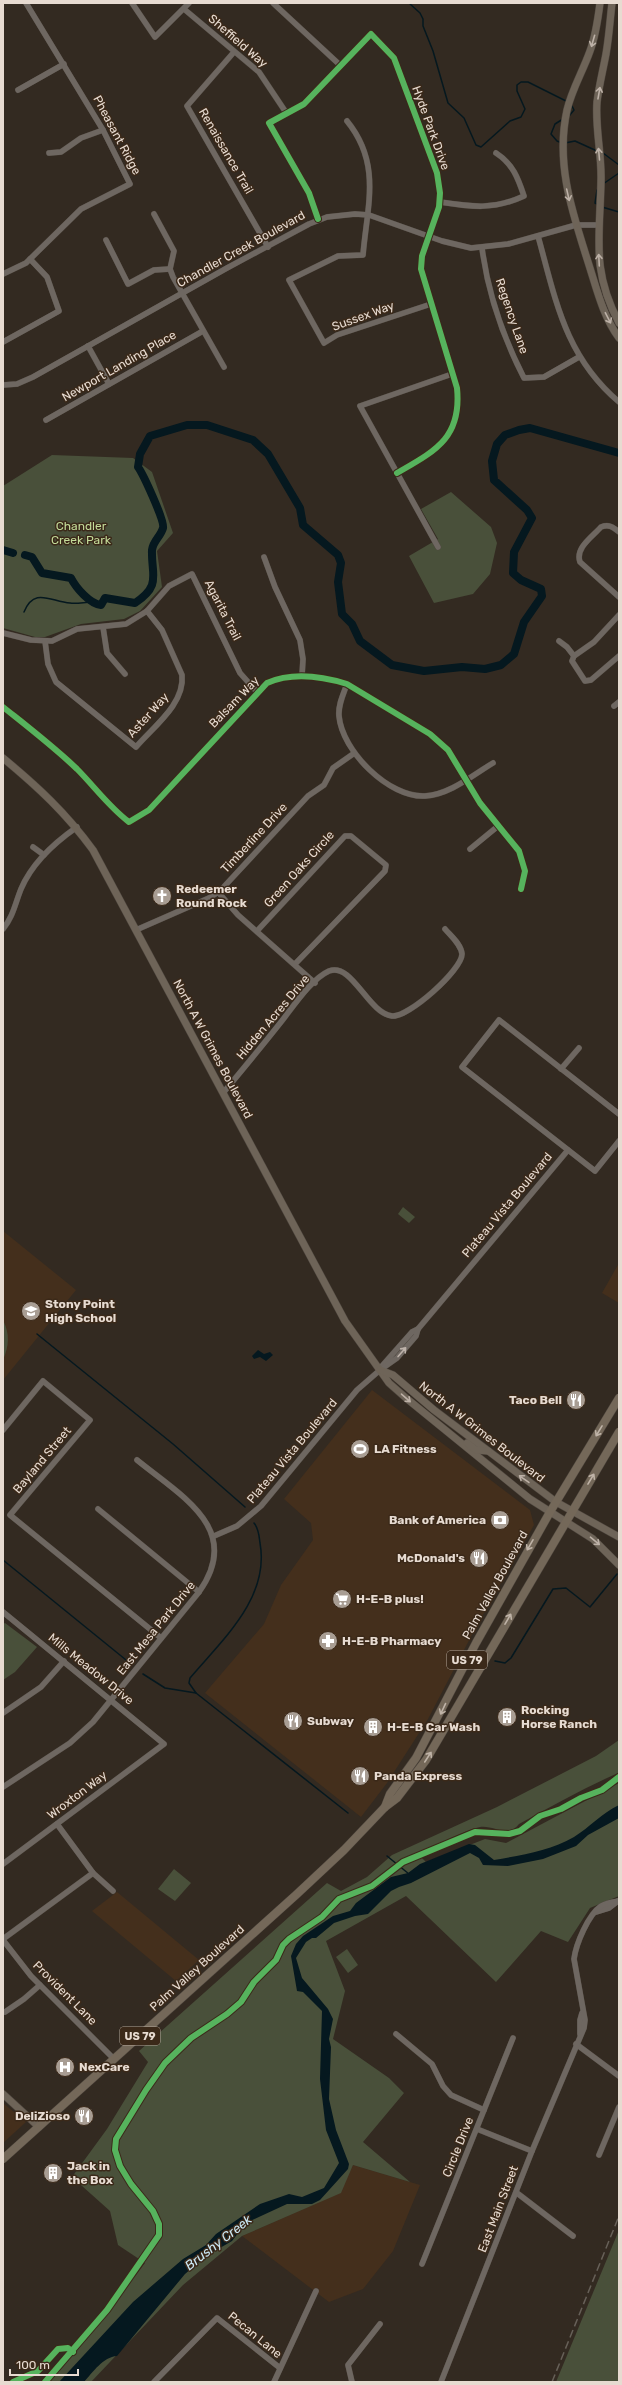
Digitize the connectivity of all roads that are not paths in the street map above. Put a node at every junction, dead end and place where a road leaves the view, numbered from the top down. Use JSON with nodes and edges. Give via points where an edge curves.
{"nodes":[{"id":1,"x":26,"y":3,"type":"edge"},
{"id":2,"x":132,"y":3,"type":"edge"},
{"id":3,"x":190,"y":3,"type":"edge"},
{"id":4,"x":273,"y":3,"type":"edge"},
{"id":5,"x":600,"y":3,"type":"edge"},
{"id":6,"x":612,"y":3,"type":"edge"},
{"id":7,"x":184,"y":9,"type":"junction"},
{"id":8,"x":234,"y":52,"type":"junction"},
{"id":9,"x":64,"y":64,"type":"junction"},
{"id":10,"x":341,"y":66,"type":"junction"},
{"id":11,"x":18,"y":90,"type":"dead end"},
{"id":12,"x":287,"y":114,"type":"junction"},
{"id":13,"x":347,"y":121,"type":"dead end"},
{"id":14,"x":103,"y":130,"type":"junction"},
{"id":15,"x":49,"y":153,"type":"dead end"},
{"id":16,"x":496,"y":153,"type":"dead end"},
{"id":17,"x":440,"y":202,"type":"junction"},
{"id":18,"x":154,"y":214,"type":"dead end"},
{"id":19,"x":369,"y":215,"type":"junction"},
{"id":20,"x":318,"y":220,"type":"junction"},
{"id":21,"x":599,"y":223,"type":"junction"},
{"id":22,"x":576,"y":225,"type":"junction"},
{"id":23,"x":538,"y":236,"type":"junction"},
{"id":24,"x":428,"y":237,"type":"junction"},
{"id":25,"x":106,"y":240,"type":"dead end"},
{"id":26,"x":268,"y":247,"type":"junction"},
{"id":27,"x":482,"y":248,"type":"junction"},
{"id":28,"x":30,"y":259,"type":"junction"},
{"id":29,"x":170,"y":269,"type":"junction"},
{"id":30,"x":3,"y":274,"type":"edge"},
{"id":31,"x":182,"y":294,"type":"junction"},
{"id":32,"x":431,"y":304,"type":"junction"},
{"id":33,"x":619,"y":323,"type":"edge"},
{"id":34,"x":203,"y":331,"type":"junction"},
{"id":35,"x":619,"y":338,"type":"edge"},
{"id":36,"x":3,"y":342,"type":"edge"},
{"id":37,"x":88,"y":346,"type":"junction"},
{"id":38,"x":579,"y":357,"type":"junction"},
{"id":39,"x":224,"y":367,"type":"dead end"},
{"id":40,"x":452,"y":374,"type":"junction"},
{"id":41,"x":109,"y":384,"type":"junction"},
{"id":42,"x":3,"y":385,"type":"edge"},
{"id":43,"x":619,"y":402,"type":"edge"},
{"id":44,"x":46,"y":420,"type":"dead end"},
{"id":45,"x":398,"y":473,"type":"junction"},
{"id":46,"x":619,"y":532,"type":"edge"},
{"id":47,"x":438,"y":547,"type":"dead end"},
{"id":48,"x":264,"y":556,"type":"dead end"},
{"id":49,"x":619,"y":596,"type":"edge"},
{"id":50,"x":147,"y":611,"type":"junction"},
{"id":51,"x":619,"y":615,"type":"edge"},
{"id":52,"x":103,"y":627,"type":"junction"},
{"id":53,"x":3,"y":633,"type":"edge"},
{"id":54,"x":46,"y":641,"type":"junction"},
{"id":55,"x":559,"y":641,"type":"dead end"},
{"id":56,"x":619,"y":656,"type":"edge"},
{"id":57,"x":573,"y":659,"type":"junction"},
{"id":58,"x":125,"y":674,"type":"dead end"},
{"id":59,"x":302,"y":676,"type":"junction"},
{"id":60,"x":347,"y":684,"type":"junction"},
{"id":61,"x":257,"y":692,"type":"junction"},
{"id":62,"x":3,"y":707,"type":"edge"},
{"id":63,"x":353,"y":754,"type":"junction"},
{"id":64,"x":3,"y":758,"type":"edge"},
{"id":65,"x":493,"y":763,"type":"dead end"},
{"id":66,"x":466,"y":779,"type":"junction"},
{"id":67,"x":498,"y":826,"type":"junction"},
{"id":68,"x":77,"y":827,"type":"junction"},
{"id":69,"x":34,"y":847,"type":"dead end"},
{"id":70,"x":470,"y":849,"type":"dead end"},
{"id":71,"x":44,"y":855,"type":"junction"},
{"id":72,"x":521,"y":889,"type":"dead end"},
{"id":73,"x":218,"y":892,"type":"junction"},
{"id":74,"x":3,"y":928,"type":"edge"},
{"id":75,"x":445,"y":929,"type":"dead end"},
{"id":76,"x":136,"y":930,"type":"junction"},
{"id":77,"x":256,"y":931,"type":"junction"},
{"id":78,"x":295,"y":964,"type":"junction"},
{"id":79,"x":315,"y":983,"type":"junction"},
{"id":80,"x":579,"y":1048,"type":"dead end"},
{"id":81,"x":561,"y":1069,"type":"junction"},
{"id":82,"x":223,"y":1092,"type":"junction"},
{"id":83,"x":619,"y":1114,"type":"edge"},
{"id":84,"x":619,"y":1141,"type":"edge"},
{"id":85,"x":568,"y":1150,"type":"junction"},
{"id":86,"x":380,"y":1370,"type":"junction"},
{"id":87,"x":619,"y":1398,"type":"edge"},
{"id":88,"x":437,"y":1424,"type":"junction"},
{"id":89,"x":3,"y":1430,"type":"edge"},
{"id":90,"x":619,"y":1432,"type":"edge"},
{"id":91,"x":488,"y":1452,"type":"junction"},
{"id":92,"x":137,"y":1460,"type":"dead end"},
{"id":93,"x":556,"y":1502,"type":"junction"},
{"id":94,"x":98,"y":1509,"type":"dead end"},
{"id":95,"x":550,"y":1512,"type":"junction"},
{"id":96,"x":572,"y":1512,"type":"junction"},
{"id":97,"x":566,"y":1522,"type":"junction"},
{"id":98,"x":214,"y":1536,"type":"junction"},
{"id":99,"x":619,"y":1537,"type":"edge"},
{"id":100,"x":619,"y":1565,"type":"edge"},
{"id":101,"x":199,"y":1592,"type":"junction"},
{"id":102,"x":3,"y":1612,"type":"edge"},
{"id":103,"x":162,"y":1638,"type":"junction"},
{"id":104,"x":476,"y":1643,"type":"junction"},
{"id":105,"x":64,"y":1661,"type":"junction"},
{"id":106,"x":112,"y":1700,"type":"junction"},
{"id":107,"x":460,"y":1705,"type":"junction"},
{"id":108,"x":3,"y":1713,"type":"edge"},
{"id":109,"x":164,"y":1744,"type":"joint"},
{"id":110,"x":3,"y":1787,"type":"edge"},
{"id":111,"x":385,"y":1807,"type":"junction"},
{"id":112,"x":58,"y":1824,"type":"junction"},
{"id":113,"x":3,"y":1864,"type":"edge"},
{"id":114,"x":93,"y":1873,"type":"junction"},
{"id":115,"x":113,"y":1891,"type":"dead end"},
{"id":116,"x":618,"y":1901,"type":"edge"},
{"id":117,"x":3,"y":1939,"type":"edge"},
{"id":118,"x":40,"y":1985,"type":"junction"},
{"id":119,"x":5,"y":2012,"type":"dead end"},
{"id":120,"x":396,"y":2034,"type":"dead end"},
{"id":121,"x":513,"y":2038,"type":"dead end"},
{"id":122,"x":576,"y":2044,"type":"junction"},
{"id":123,"x":114,"y":2059,"type":"junction"},
{"id":124,"x":619,"y":2076,"type":"edge"},
{"id":125,"x":3,"y":2094,"type":"edge"},
{"id":126,"x":619,"y":2107,"type":"edge"},
{"id":127,"x":484,"y":2110,"type":"junction"},
{"id":128,"x":39,"y":2126,"type":"junction"},
{"id":129,"x":477,"y":2129,"type":"junction"},
{"id":130,"x":532,"y":2151,"type":"junction"},
{"id":131,"x":599,"y":2155,"type":"dead end"},
{"id":132,"x":3,"y":2159,"type":"edge"},
{"id":133,"x":517,"y":2193,"type":"junction"},
{"id":134,"x":573,"y":2236,"type":"dead end"},
{"id":135,"x":422,"y":2264,"type":"dead end"},
{"id":136,"x":316,"y":2291,"type":"dead end"},
{"id":137,"x":380,"y":2324,"type":"dead end"},
{"id":138,"x":280,"y":2368,"type":"junction"},
{"id":139,"x":154,"y":2382,"type":"edge"},
{"id":140,"x":274,"y":2382,"type":"edge"},
{"id":141,"x":352,"y":2382,"type":"edge"},
{"id":142,"x":441,"y":2382,"type":"edge"}],
"edges":[{"from":1,"to":9,"type":"street","name":"Pheasant Ridge"},
{"from":2,"to":7,"type":"street","via":[[155,37]]},
{"from":3,"to":7,"type":"street"},
{"from":4,"to":10,"type":"street"},
{"from":5,"to":22,"type":"main road","one_way":true,"via":[[594,39],[574,88],[565,125],[565,183]]},
{"from":21,"to":6,"type":"main road","one_way":true,"via":[[601,178],[597,101]]},
{"from":7,"to":8,"type":"street","name":"Sheffield Way"},
{"from":8,"to":12,"type":"street","name":"Sheffield Way","via":[[264,78]]},
{"from":8,"to":26,"type":"street","name":"Renaissance Trail","via":[[188,106]]},
{"from":9,"to":11,"type":"street"},
{"from":9,"to":14,"type":"street","name":"Pheasant Ridge"},
{"from":10,"to":12,"type":"street","name":"Hyde Park Drive","via":[[308,100]]},
{"from":10,"to":17,"type":"street","name":"Hyde Park Drive","via":[[371,34],[394,58],[437,172]]},
{"from":12,"to":20,"type":"street","name":"Hyde Park Drive","via":[[269,123],[309,193]]},
{"from":13,"to":19,"type":"street","via":[[357,134],[368,163],[371,185]]},
{"from":14,"to":15,"type":"street","via":[[81,138],[61,152]]},
{"from":14,"to":28,"type":"street","name":"Pheasant Ridge","via":[[130,184],[81,210]]},
{"from":16,"to":17,"type":"street","via":[[507,160],[517,175],[524,196],[506,204],[487,207]]},
{"from":17,"to":24,"type":"street","name":"Hyde Park Drive"},
{"from":18,"to":29,"type":"street","via":[[174,251]]},
{"from":19,"to":20,"type":"street","name":"Chandler Creek Boulevard","via":[[341,214]]},
{"from":19,"to":24,"type":"street","name":"Chandler Creek Boulevard"},
{"from":19,"to":32,"type":"street","name":"Sussex Way","via":[[363,255],[338,256],[289,280],[324,343],[337,335]]},
{"from":20,"to":26,"type":"street","name":"Chandler Creek Boulevard"},
{"from":21,"to":22,"type":"street","name":"Chandler Creek Boulevard"},
{"from":33,"to":21,"type":"main road","one_way":true,"via":[[607,298],[600,273]]},
{"from":22,"to":23,"type":"street","name":"Chandler Creek Boulevard"},
{"from":22,"to":35,"type":"main road","one_way":true,"via":[[605,313]]},
{"from":23,"to":27,"type":"street","name":"Chandler Creek Boulevard"},
{"from":23,"to":38,"type":"street","via":[[561,320]]},
{"from":24,"to":27,"type":"street","name":"Chandler Creek Boulevard","via":[[462,247]]},
{"from":24,"to":32,"type":"street","name":"Hyde Park Drive","via":[[421,269]]},
{"from":25,"to":29,"type":"street","via":[[128,284],[154,270]]},
{"from":26,"to":31,"type":"street","name":"Chandler Creek Boulevard"},
{"from":27,"to":38,"type":"street","name":"Regency Lane","via":[[485,273],[497,314],[508,347],[524,378],[544,377]]},
{"from":28,"to":30,"type":"street","name":"Pheasant Ridge","via":[[18,268]]},
{"from":28,"to":36,"type":"street","via":[[47,277],[59,311]]},
{"from":29,"to":31,"type":"street"},
{"from":31,"to":34,"type":"street"},
{"from":31,"to":37,"type":"street","name":"Chandler Creek Boulevard"},
{"from":32,"to":40,"type":"street","name":"Hyde Park Drive"},
{"from":34,"to":39,"type":"street"},
{"from":34,"to":41,"type":"street","name":"Newport Landing Place"},
{"from":37,"to":41,"type":"street"},
{"from":37,"to":42,"type":"street","name":"Chandler Creek Boulevard","via":[[25,381]]},
{"from":38,"to":43,"type":"street","via":[[605,390]]},
{"from":40,"to":45,"type":"street","name":"Hyde Park Drive","via":[[458,388],[459,403],[455,424],[432,453]]},
{"from":40,"to":45,"type":"street","via":[[360,406]]},
{"from":41,"to":44,"type":"street","name":"Newport Landing Place"},
{"from":45,"to":47,"type":"street"},
{"from":46,"to":49,"type":"street","via":[[606,525],[601,527],[580,550],[578,556],[580,562]]},
{"from":48,"to":59,"type":"street","via":[[275,587],[300,640]]},
{"from":50,"to":52,"type":"street","name":"Agarita Trail","via":[[126,624]]},
{"from":50,"to":54,"type":"street","name":"Aster Way","via":[[162,630],[183,681],[177,700],[136,747],[56,682],[49,668]]},
{"from":50,"to":61,"type":"street","name":"Agarita Trail","via":[[169,586],[192,574],[240,673]]},
{"from":51,"to":57,"type":"street","via":[[594,642]]},
{"from":52,"to":54,"type":"street","name":"Agarita Trail","via":[[77,629],[55,640]]},
{"from":52,"to":58,"type":"street","via":[[107,653]]},
{"from":53,"to":54,"type":"street","name":"Agarita Trail"},
{"from":55,"to":57,"type":"street","via":[[567,647]]},
{"from":56,"to":57,"type":"street","via":[[591,680],[585,681]]},
{"from":59,"to":60,"type":"street","name":"Balsam Way"},
{"from":59,"to":61,"type":"street","name":"Balsam Way","via":[[274,680]]},
{"from":60,"to":63,"type":"street","via":[[339,706],[339,718]]},
{"from":60,"to":66,"type":"street","name":"Balsam Way","via":[[437,738],[448,750]]},
{"from":61,"to":62,"type":"street","name":"Balsam Way","via":[[149,810],[129,822],[113,810],[71,764]]},
{"from":63,"to":66,"type":"street","via":[[391,786],[411,795],[436,794]]},
{"from":63,"to":73,"type":"street","name":"Timberline Drive","via":[[333,768],[324,785],[308,796]]},
{"from":64,"to":68,"type":"main road","name":"North A W Grimes Boulevard","via":[[51,798]]},
{"from":65,"to":66,"type":"street"},
{"from":66,"to":67,"type":"street","name":"Balsam Way"},
{"from":67,"to":70,"type":"street"},
{"from":67,"to":72,"type":"street","name":"Balsam Way","via":[[522,858],[524,876]]},
{"from":68,"to":71,"type":"street","via":[[50,847]]},
{"from":68,"to":76,"type":"main road","name":"North A W Grimes Boulevard","via":[[93,850]]},
{"from":69,"to":71,"type":"street"},
{"from":71,"to":74,"type":"street","via":[[22,888],[11,920]]},
{"from":73,"to":76,"type":"street","name":"Timberline Drive"},
{"from":73,"to":77,"type":"street"},
{"from":75,"to":79,"type":"street","name":"Hidden Acres Drive","via":[[460,946],[460,962],[404,1015],[392,1016],[379,1011],[341,971],[330,971]]},
{"from":76,"to":82,"type":"main road","name":"North A W Grimes Boulevard"},
{"from":77,"to":78,"type":"street"},
{"from":77,"to":78,"type":"street","name":"Green Oaks Circle","via":[[344,836],[351,836],[386,864],[385,871]]},
{"from":78,"to":79,"type":"street"},
{"from":79,"to":82,"type":"street","name":"Hidden Acres Drive"},
{"from":80,"to":81,"type":"street"},
{"from":81,"to":83,"type":"street"},
{"from":81,"to":85,"type":"street","via":[[499,1020],[462,1067]]},
{"from":82,"to":86,"type":"main road","name":"North A W Grimes Boulevard","via":[[345,1321]]},
{"from":84,"to":85,"type":"street","via":[[595,1171]]},
{"from":85,"to":86,"type":"street","name":"Plateau Vista Boulevard","via":[[418,1329],[397,1347]]},
{"from":86,"to":88,"type":"main road","name":"North A W Grimes Boulevard","one_way":true,"via":[[389,1383]]},
{"from":86,"to":91,"type":"main road","name":"North A W Grimes Boulevard","via":[[393,1375]]},
{"from":86,"to":98,"type":"street","name":"Plateau Vista Boulevard","via":[[357,1390],[261,1506],[237,1526]]},
{"from":87,"to":93,"type":"highway","name":"Palm Valley Boulevard","number":"US 79","one_way":true},
{"from":88,"to":91,"type":"main road","via":[[454,1432],[476,1450]]},
{"from":88,"to":95,"type":"main road","name":"North A W Grimes Boulevard","via":[[503,1478]]},
{"from":89,"to":103,"type":"street","name":"Bayland Street","via":[[43,1381],[90,1420],[10,1516]]},
{"from":96,"to":90,"type":"highway","name":"Palm Valley Boulevard","number":"US 79","one_way":true},
{"from":93,"to":91,"type":"main road","name":"North A W Grimes Boulevard","one_way":true},
{"from":92,"to":98,"type":"street","name":"East Mesa Park Drive","via":[[196,1509],[204,1517]]},
{"from":93,"to":95,"type":"highway","name":"Palm Valley Boulevard","number":"US 79"},
{"from":93,"to":96,"type":"main road","name":"North A W Grimes Boulevard"},
{"from":94,"to":101,"type":"street"},
{"from":95,"to":97,"type":"main road","name":"North A W Grimes Boulevard"},
{"from":95,"to":104,"type":"highway","name":"Palm Valley Boulevard","number":"US 79","one_way":true},
{"from":96,"to":97,"type":"highway","name":"Palm Valley Boulevard","number":"US 79"},
{"from":96,"to":99,"type":"main road","name":"North A W Grimes Boulevard"},
{"from":97,"to":100,"type":"main road","name":"North A W Grimes Boulevard","one_way":true,"via":[[593,1539]]},
{"from":107,"to":97,"type":"highway","name":"Palm Valley Boulevard","number":"US 79","one_way":true},
{"from":98,"to":101,"type":"street","name":"East Mesa Park Drive","via":[[213,1568]]},
{"from":101,"to":103,"type":"street","name":"East Mesa Park Drive"},
{"from":102,"to":105,"type":"street","name":"Mills Meadow Drive"},
{"from":103,"to":106,"type":"street","name":"East Mesa Park Drive"},
{"from":104,"to":107,"type":"highway","via":[[477,1649],[456,1692],[455,1698]]},
{"from":104,"to":111,"type":"highway","name":"Palm Valley Boulevard","number":"US 79","one_way":true,"via":[[416,1758],[390,1794]]},
{"from":105,"to":106,"type":"street","name":"Mills Meadow Drive"},
{"from":105,"to":108,"type":"street","via":[[41,1687]]},
{"from":106,"to":109,"type":"street","name":"Mills Meadow Drive"},
{"from":106,"to":110,"type":"street","name":"East Mesa Park Drive","via":[[70,1743]]},
{"from":111,"to":107,"type":"highway","name":"Palm Valley Boulevard","number":"US 79","one_way":true,"via":[[398,1798],[410,1783]]},
{"from":109,"to":112,"type":"street","name":"Wroxton Way"},
{"from":111,"to":123,"type":"highway","name":"Palm Valley Boulevard","number":"US 79","via":[[340,1855]]},
{"from":112,"to":113,"type":"street","name":"Wroxton Way"},
{"from":112,"to":114,"type":"street"},
{"from":114,"to":115,"type":"street"},
{"from":114,"to":117,"type":"street"},
{"from":116,"to":122,"type":"street","name":"East Main Street","via":[[590,1917],[575,1955],[585,2020]]},
{"from":117,"to":118,"type":"street","name":"Provident Lane","via":[[22,1966]]},
{"from":118,"to":119,"type":"street"},
{"from":118,"to":123,"type":"street","name":"Provident Lane"},
{"from":120,"to":127,"type":"street","via":[[432,2064],[443,2086],[451,2095]]},
{"from":121,"to":127,"type":"street","name":"Circle Drive"},
{"from":122,"to":124,"type":"street"},
{"from":122,"to":130,"type":"street","name":"East Main Street"},
{"from":123,"to":128,"type":"highway","name":"Palm Valley Boulevard","number":"US 79"},
{"from":125,"to":128,"type":"main road"},
{"from":126,"to":131,"type":"street"},
{"from":127,"to":129,"type":"street","name":"Circle Drive"},
{"from":128,"to":132,"type":"highway","name":"Palm Valley Boulevard","number":"US 79"},
{"from":129,"to":130,"type":"street"},
{"from":129,"to":135,"type":"street","name":"Circle Drive"},
{"from":130,"to":133,"type":"street","name":"East Main Street"},
{"from":133,"to":134,"type":"street"},
{"from":133,"to":142,"type":"street","name":"East Main Street"},
{"from":136,"to":138,"type":"street"},
{"from":137,"to":141,"type":"street","via":[[348,2365]]},
{"from":138,"to":139,"type":"street","name":"Pecan Lane","via":[[217,2318]]},
{"from":138,"to":140,"type":"street"}]}
